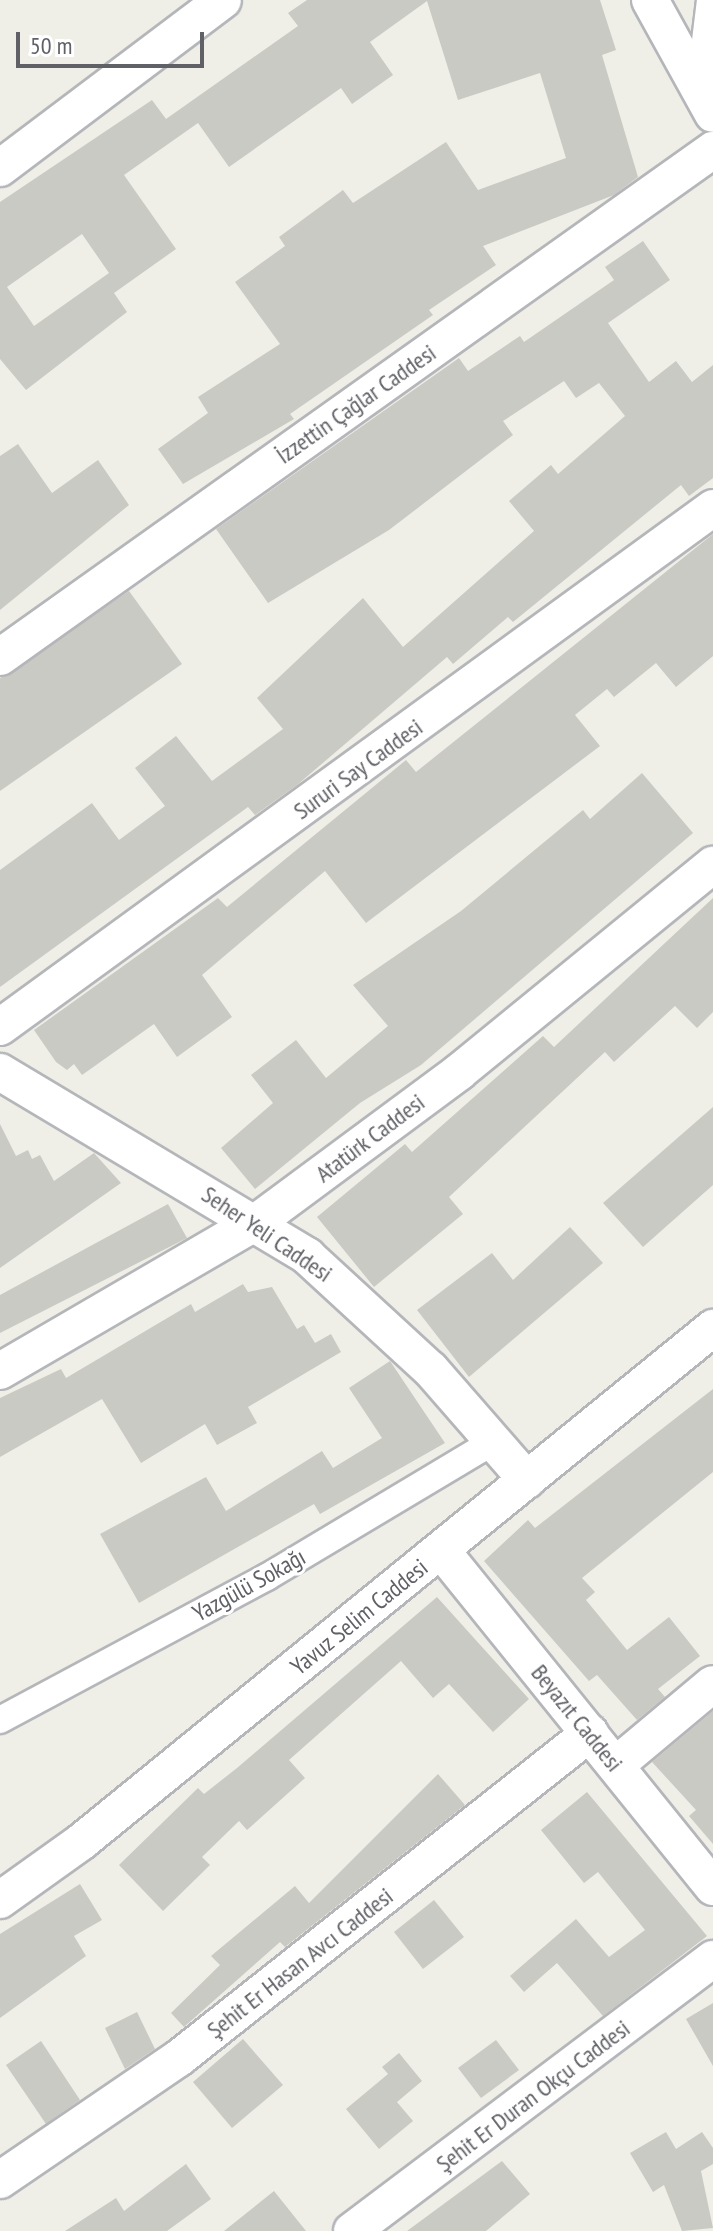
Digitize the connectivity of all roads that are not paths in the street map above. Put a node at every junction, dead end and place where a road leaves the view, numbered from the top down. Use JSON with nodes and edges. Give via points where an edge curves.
{"nodes":[{"id":1,"x":223,"y":0,"type":"edge"},
{"id":2,"x":650,"y":0,"type":"edge"},
{"id":3,"x":710,"y":0,"type":"edge"},
{"id":4,"x":706,"y":102,"type":"edge"},
{"id":5,"x":713,"y":150,"type":"edge"},
{"id":6,"x":0,"y":168,"type":"edge"},
{"id":7,"x":713,"y":508,"type":"edge"},
{"id":8,"x":0,"y":657,"type":"edge"},
{"id":9,"x":713,"y":865,"type":"edge"},
{"id":10,"x":0,"y":1027,"type":"edge"},
{"id":11,"x":0,"y":1072,"type":"edge"},
{"id":12,"x":258,"y":1221,"type":"junction"},
{"id":13,"x":713,"y":1328,"type":"edge"},
{"id":14,"x":0,"y":1371,"type":"edge"},
{"id":15,"x":494,"y":1441,"type":"junction"},
{"id":16,"x":527,"y":1480,"type":"junction"},
{"id":17,"x":441,"y":1550,"type":"junction"},
{"id":18,"x":713,"y":1684,"type":"edge"},
{"id":19,"x":0,"y":1720,"type":"edge"},
{"id":20,"x":590,"y":1733,"type":"junction"},
{"id":21,"x":616,"y":1765,"type":"junction"},
{"id":22,"x":713,"y":1887,"type":"edge"},
{"id":23,"x":0,"y":1900,"type":"edge"},
{"id":24,"x":713,"y":1959,"type":"edge"},
{"id":25,"x":0,"y":2180,"type":"edge"},
{"id":26,"x":352,"y":2231,"type":"edge"}],
"edges":[{"from":1,"to":6,"type":"street"},
{"from":2,"to":4,"type":"street"},
{"from":3,"to":4,"type":"street"},
{"from":5,"to":8,"type":"street","name":"İzzettin Çağlar Caddesi"},
{"from":7,"to":10,"type":"street","name":"Sururi Say Caddesi"},
{"from":9,"to":12,"type":"street","name":"Atatürk Caddesi","via":[[459,1072]]},
{"from":11,"to":12,"type":"street","name":"Seher Yeli Caddesi"},
{"from":12,"to":14,"type":"street","name":"Atatürk Caddesi"},
{"from":12,"to":15,"type":"street","name":"Seher Yeli Caddesi","via":[[344,1287]]},
{"from":13,"to":16,"type":"street","name":"Yavuz Selim Caddesi"},
{"from":15,"to":16,"type":"street","name":"Seher Yeli Caddesi"},
{"from":15,"to":19,"type":"street","name":"Yazgülü Sokağı","via":[[267,1577]]},
{"from":16,"to":17,"type":"street","name":"Yavuz Selim Caddesi"},
{"from":17,"to":20,"type":"street","name":"Beyazıt Caddesi"},
{"from":17,"to":23,"type":"street","name":"Yavuz Selim Caddesi","via":[[81,1842]]},
{"from":18,"to":21,"type":"street"},
{"from":20,"to":21,"type":"street","name":"Beyazıt Caddesi"},
{"from":20,"to":25,"type":"street","name":"Şehit Er Hasan Avcı Caddesi","via":[[179,2058]]},
{"from":21,"to":22,"type":"street","name":"Beyazıt Caddesi"},
{"from":24,"to":26,"type":"street","name":"Şehit Er Duran Okçu Caddesi"}]}
